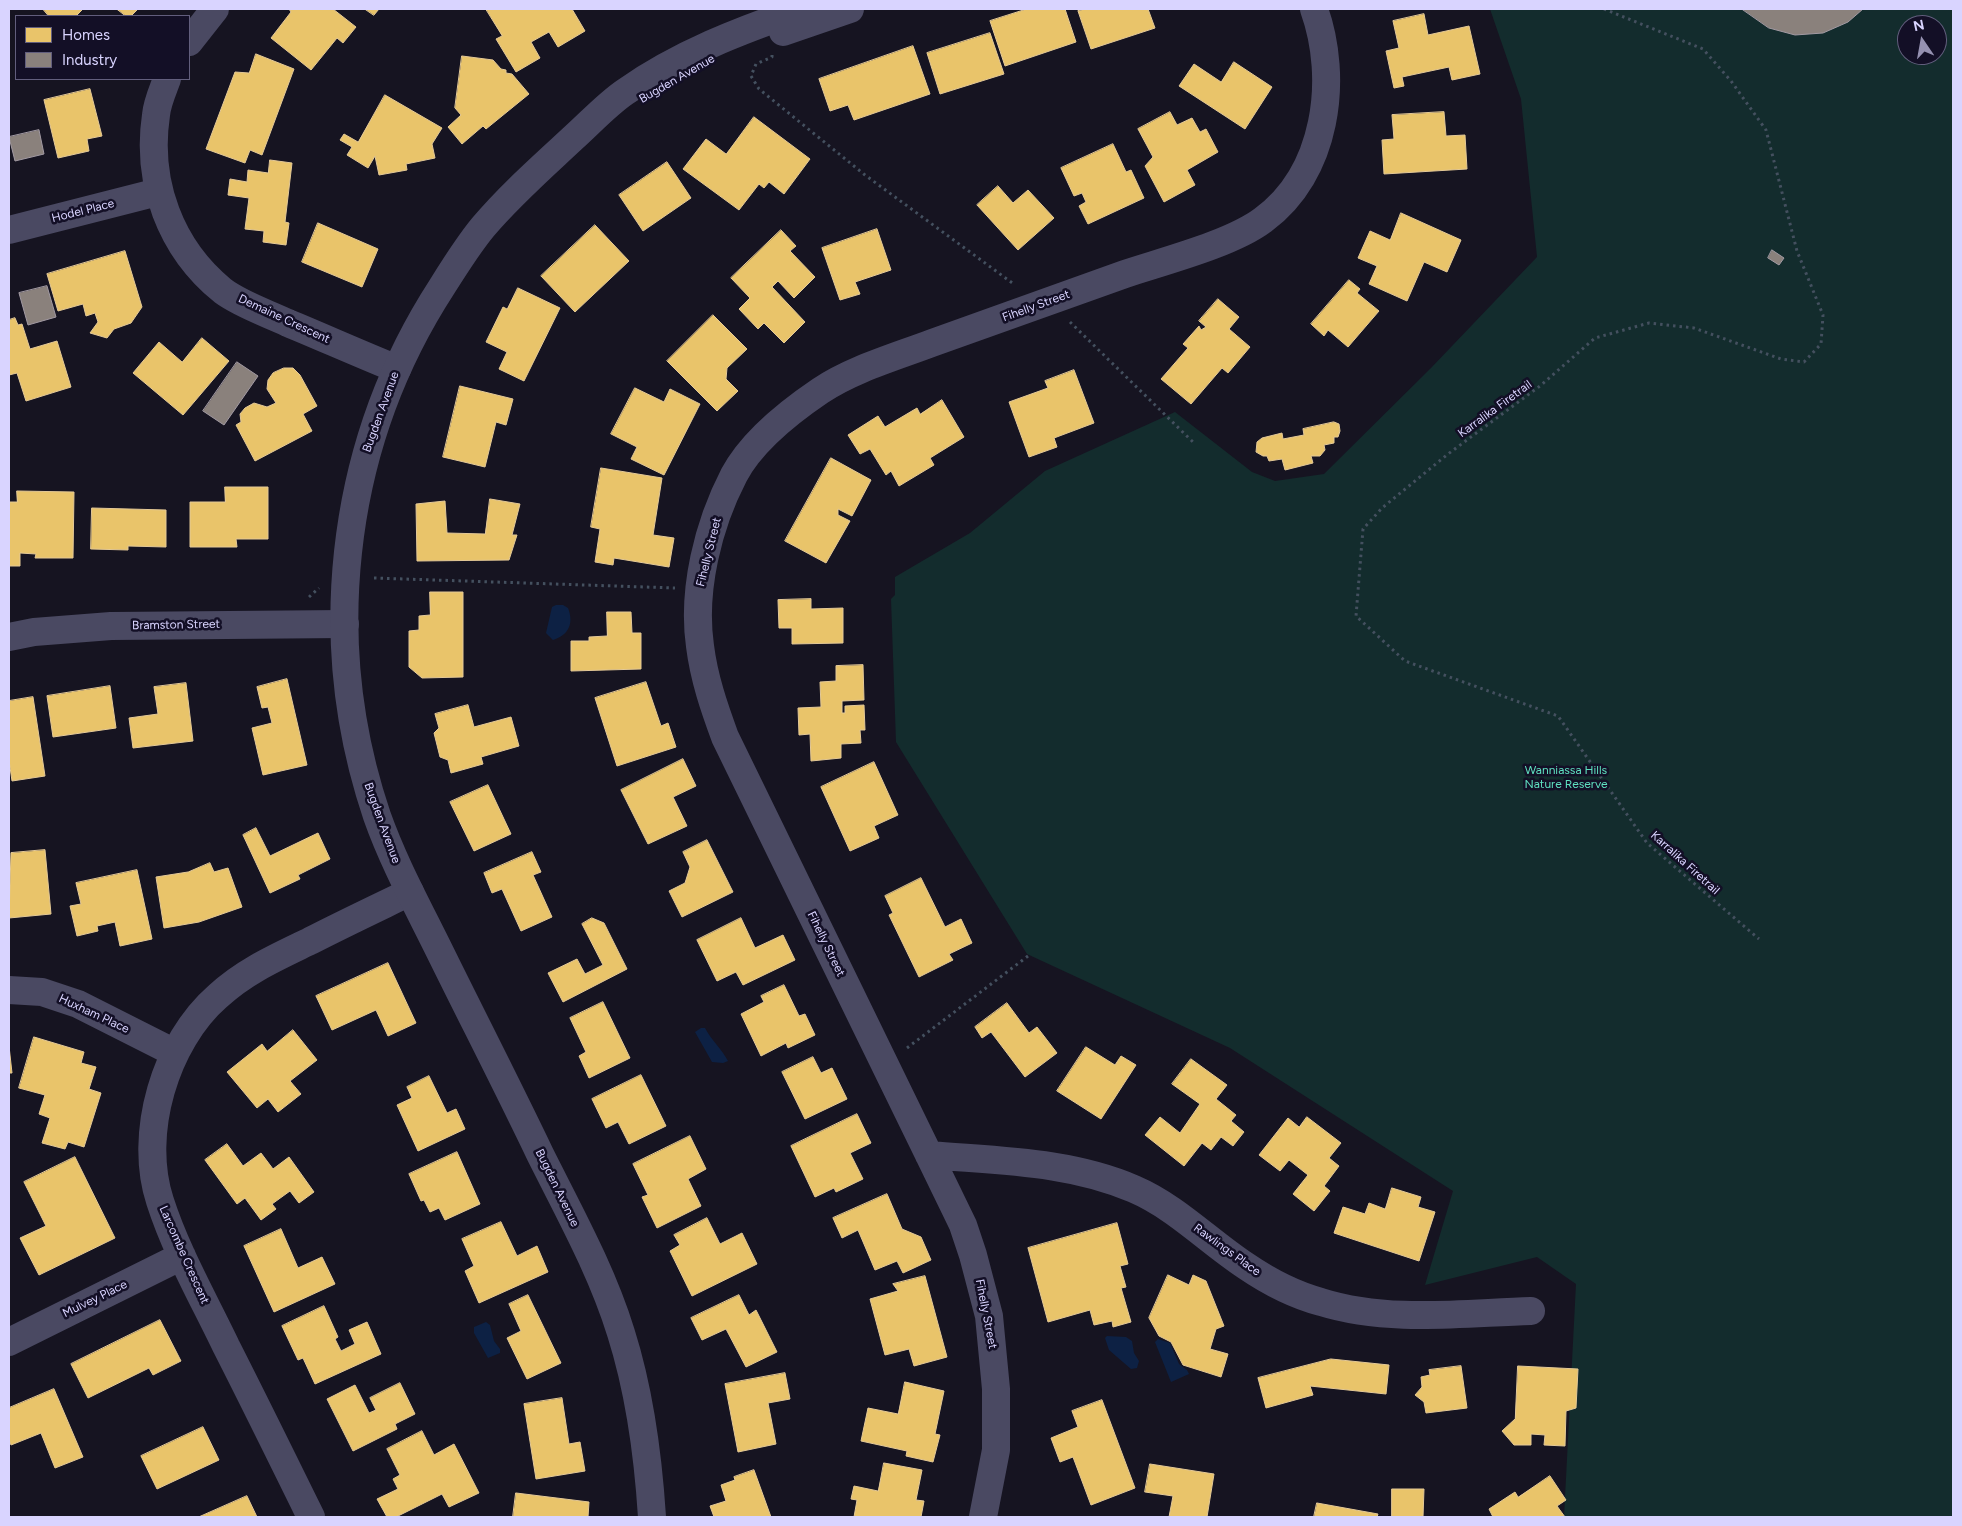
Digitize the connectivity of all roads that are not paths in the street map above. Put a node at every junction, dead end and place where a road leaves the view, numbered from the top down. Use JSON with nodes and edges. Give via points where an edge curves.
{"nodes":[{"id":1,"x":215,"y":9,"type":"edge"},
{"id":2,"x":850,"y":9,"type":"edge"},
{"id":3,"x":1314,"y":9,"type":"edge"},
{"id":4,"x":806,"y":13,"type":"edge"},
{"id":5,"x":190,"y":41,"type":"edge"},
{"id":6,"x":701,"y":55,"type":"junction"},
{"id":7,"x":166,"y":80,"type":"edge"},
{"id":8,"x":158,"y":192,"type":"junction"},
{"id":9,"x":9,"y":230,"type":"edge"},
{"id":10,"x":396,"y":369,"type":"junction"},
{"id":11,"x":345,"y":624,"type":"junction"},
{"id":12,"x":9,"y":637,"type":"edge"},
{"id":13,"x":410,"y":892,"type":"junction"},
{"id":14,"x":9,"y":990,"type":"edge"},
{"id":15,"x":175,"y":1053,"type":"junction"},
{"id":16,"x":929,"y":1154,"type":"junction"},
{"id":17,"x":182,"y":1256,"type":"junction"},
{"id":18,"x":1531,"y":1311,"type":"dead end"},
{"id":19,"x":9,"y":1342,"type":"edge"},
{"id":20,"x":989,"y":1515,"type":"edge"},
{"id":21,"x":311,"y":1517,"type":"edge"},
{"id":22,"x":652,"y":1517,"type":"edge"}],
"edges":[{"from":1,"to":5,"type":"street"},
{"from":2,"to":4,"type":"street","name":"Bugden Avenue"},
{"from":3,"to":16,"type":"street","name":"Fihelly Street","via":[[1324,47],[1326,93],[1319,137],[1303,177],[1263,221],[1231,238],[866,368],[822,390],[760,440],[735,474],[715,521],[699,588],[700,644],[707,686],[725,737]]},
{"from":4,"to":6,"type":"street","name":"Bugden Avenue"},
{"from":4,"to":6,"type":"street","name":"Bugden Avenue","via":[[765,38]]},
{"from":6,"to":10,"type":"street","name":"Bugden Avenue","via":[[624,93],[511,196],[473,240],[415,332]]},
{"from":7,"to":8,"type":"street","name":"Demaine Crescent","via":[[156,114],[153,143]]},
{"from":8,"to":9,"type":"street","name":"Hodel Place"},
{"from":8,"to":10,"type":"street","name":"Demaine Crescent","via":[[173,231],[196,265],[224,292]]},
{"from":10,"to":11,"type":"street","name":"Bugden Avenue","via":[[373,428],[356,491],[349,535]]},
{"from":11,"to":12,"type":"street","name":"Bramston Street","via":[[111,626]]},
{"from":11,"to":13,"type":"street","name":"Bugden Avenue","via":[[350,693],[361,762],[386,840]]},
{"from":13,"to":15,"type":"street","name":"Larcombe Crescent","via":[[251,970],[216,997]]},
{"from":13,"to":22,"type":"street","name":"Bugden Avenue","via":[[592,1259],[620,1330],[640,1405]]},
{"from":14,"to":15,"type":"street","name":"Huxham Place","via":[[42,992],[78,1004]]},
{"from":15,"to":17,"type":"street","name":"Larcombe Crescent","via":[[166,1071],[155,1112],[153,1155],[159,1199]]},
{"from":16,"to":18,"type":"street","name":"Rawlings Place","via":[[1088,1172],[1135,1189],[1179,1215],[1245,1266],[1269,1280],[1318,1302],[1344,1309],[1396,1316]]},
{"from":16,"to":20,"type":"street","name":"Fihelly Street","via":[[963,1225],[989,1316],[996,1389],[996,1450]]},
{"from":17,"to":19,"type":"street","name":"Mulvey Place"},
{"from":17,"to":21,"type":"street","name":"Larcombe Crescent"}]}
